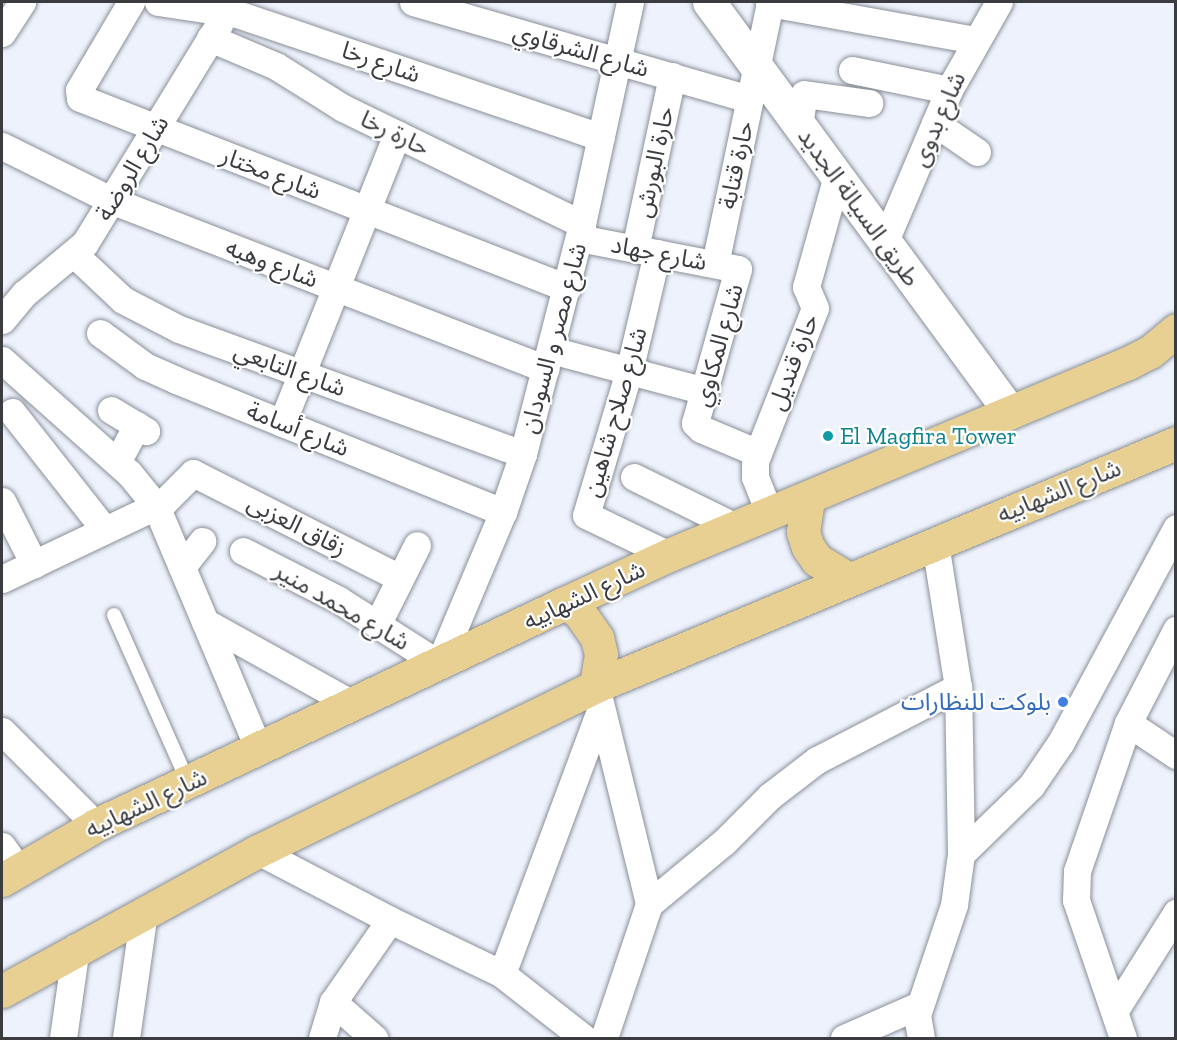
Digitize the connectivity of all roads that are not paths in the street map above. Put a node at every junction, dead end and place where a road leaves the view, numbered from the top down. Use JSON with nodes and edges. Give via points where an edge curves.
{"nodes":[{"id":1,"x":22,"y":2,"type":"edge"},
{"id":2,"x":131,"y":2,"type":"edge"},
{"id":3,"x":158,"y":2,"type":"edge"},
{"id":4,"x":413,"y":2,"type":"edge"},
{"id":5,"x":630,"y":2,"type":"edge"},
{"id":6,"x":709,"y":2,"type":"edge"},
{"id":7,"x":770,"y":2,"type":"edge"},
{"id":8,"x":999,"y":2,"type":"edge"},
{"id":9,"x":239,"y":8,"type":"edge"},
{"id":10,"x":2,"y":33,"type":"edge"},
{"id":11,"x":210,"y":38,"type":"junction"},
{"id":12,"x":974,"y":40,"type":"junction"},
{"id":13,"x":617,"y":60,"type":"junction"},
{"id":14,"x":756,"y":66,"type":"junction"},
{"id":15,"x":852,"y":70,"type":"dead end"},
{"id":16,"x":672,"y":76,"type":"junction"},
{"id":17,"x":949,"y":90,"type":"junction"},
{"id":18,"x":749,"y":99,"type":"junction"},
{"id":19,"x":869,"y":103,"type":"dead end"},
{"id":20,"x":935,"y":123,"type":"junction"},
{"id":21,"x":800,"y":125,"type":"junction"},
{"id":22,"x":156,"y":128,"type":"junction"},
{"id":23,"x":397,"y":134,"type":"junction"},
{"id":24,"x":601,"y":137,"type":"junction"},
{"id":25,"x":2,"y":146,"type":"edge"},
{"id":26,"x":976,"y":152,"type":"dead end"},
{"id":27,"x":837,"y":176,"type":"junction"},
{"id":28,"x":113,"y":201,"type":"junction"},
{"id":29,"x":367,"y":211,"type":"junction"},
{"id":30,"x":581,"y":231,"type":"junction"},
{"id":31,"x":885,"y":241,"type":"junction"},
{"id":32,"x":646,"y":251,"type":"junction"},
{"id":33,"x":74,"y":254,"type":"junction"},
{"id":34,"x":726,"y":267,"type":"junction"},
{"id":35,"x":336,"y":288,"type":"junction"},
{"id":36,"x":567,"y":288,"type":"junction"},
{"id":37,"x":2,"y":320,"type":"edge"},
{"id":38,"x":1176,"y":330,"type":"edge"},
{"id":39,"x":100,"y":333,"type":"dead end"},
{"id":40,"x":549,"y":359,"type":"junction"},
{"id":41,"x":2,"y":360,"type":"edge"},
{"id":42,"x":629,"y":370,"type":"junction"},
{"id":43,"x":301,"y":373,"type":"junction"},
{"id":44,"x":705,"y":391,"type":"junction"},
{"id":45,"x":111,"y":410,"type":"dead end"},
{"id":46,"x":12,"y":412,"type":"dead end"},
{"id":47,"x":1010,"y":412,"type":"junction"},
{"id":48,"x":282,"y":423,"type":"junction"},
{"id":49,"x":1176,"y":443,"type":"edge"},
{"id":50,"x":758,"y":453,"type":"junction"},
{"id":51,"x":523,"y":454,"type":"junction"},
{"id":52,"x":117,"y":462,"type":"junction"},
{"id":53,"x":634,"y":477,"type":"dead end"},
{"id":54,"x":808,"y":500,"type":"junction"},
{"id":55,"x":2,"y":501,"type":"edge"},
{"id":56,"x":156,"y":506,"type":"junction"},
{"id":57,"x":503,"y":512,"type":"junction"},
{"id":58,"x":770,"y":514,"type":"junction"},
{"id":59,"x":738,"y":528,"type":"junction"},
{"id":60,"x":1176,"y":528,"type":"edge"},
{"id":61,"x":105,"y":530,"type":"junction"},
{"id":62,"x":202,"y":541,"type":"dead end"},
{"id":63,"x":934,"y":543,"type":"junction"},
{"id":64,"x":417,"y":545,"type":"dead end"},
{"id":65,"x":243,"y":551,"type":"dead end"},
{"id":66,"x":669,"y":555,"type":"junction"},
{"id":67,"x":34,"y":564,"type":"junction"},
{"id":68,"x":182,"y":567,"type":"junction"},
{"id":69,"x":400,"y":578,"type":"junction"},
{"id":70,"x":847,"y":578,"type":"junction"},
{"id":71,"x":2,"y":579,"type":"edge"},
{"id":72,"x":565,"y":603,"type":"junction"},
{"id":73,"x":114,"y":615,"type":"dead end"},
{"id":74,"x":206,"y":621,"type":"junction"},
{"id":75,"x":378,"y":623,"type":"junction"},
{"id":76,"x":1176,"y":630,"type":"edge"},
{"id":77,"x":439,"y":664,"type":"junction"},
{"id":78,"x":958,"y":687,"type":"junction"},
{"id":79,"x":598,"y":699,"type":"junction"},
{"id":80,"x":354,"y":705,"type":"junction"},
{"id":81,"x":1128,"y":723,"type":"junction"},
{"id":82,"x":2,"y":731,"type":"edge"},
{"id":83,"x":259,"y":750,"type":"junction"},
{"id":84,"x":1176,"y":755,"type":"edge"},
{"id":85,"x":188,"y":783,"type":"junction"},
{"id":86,"x":96,"y":825,"type":"junction"},
{"id":87,"x":258,"y":852,"type":"junction"},
{"id":88,"x":961,"y":854,"type":"junction"},
{"id":89,"x":7,"y":865,"type":"edge"},
{"id":90,"x":649,"y":904,"type":"junction"},
{"id":91,"x":144,"y":910,"type":"junction"},
{"id":92,"x":1176,"y":913,"type":"edge"},
{"id":93,"x":390,"y":920,"type":"junction"},
{"id":94,"x":76,"y":948,"type":"junction"},
{"id":95,"x":502,"y":974,"type":"junction"},
{"id":96,"x":2,"y":991,"type":"edge"},
{"id":97,"x":333,"y":1002,"type":"junction"},
{"id":98,"x":919,"y":1005,"type":"junction"},
{"id":99,"x":1115,"y":1010,"type":"junction"},
{"id":100,"x":63,"y":1038,"type":"edge"},
{"id":101,"x":126,"y":1038,"type":"edge"},
{"id":102,"x":322,"y":1038,"type":"edge"},
{"id":103,"x":374,"y":1038,"type":"edge"},
{"id":104,"x":584,"y":1038,"type":"edge"},
{"id":105,"x":604,"y":1038,"type":"edge"},
{"id":106,"x":844,"y":1038,"type":"edge"},
{"id":107,"x":921,"y":1038,"type":"edge"},
{"id":108,"x":1124,"y":1038,"type":"edge"}],
"edges":[{"from":1,"to":10,"type":"street"},
{"from":2,"to":22,"type":"street","name":"شارع مختار","via":[[79,95]]},
{"from":3,"to":9,"type":"street","name":"شارع رخا"},
{"from":4,"to":13,"type":"street","name":"شارع الشرقاوي"},
{"from":5,"to":13,"type":"street","name":"شارع مصر و السودان"},
{"from":6,"to":14,"type":"street","name":"طريق السيالة الجديد"},
{"from":7,"to":12,"type":"street"},
{"from":7,"to":14,"type":"street","name":"حارة قتابة"},
{"from":8,"to":12,"type":"street","name":"شارع بدوى"},
{"from":9,"to":11,"type":"street","name":"شارع الروضة","via":[[217,25]]},
{"from":9,"to":24,"type":"street","name":"شارع رخا"},
{"from":11,"to":22,"type":"street","name":"شارع الروضة"},
{"from":11,"to":23,"type":"street","name":"حارة رخا","via":[[276,66],[328,100]]},
{"from":12,"to":17,"type":"street","name":"شارع بدوى"},
{"from":13,"to":16,"type":"street","name":"شارع الشرقاوي"},
{"from":13,"to":24,"type":"street","name":"شارع مصر و السودان"},
{"from":14,"to":18,"type":"street","name":"حارة قتابة"},
{"from":14,"to":21,"type":"street","name":"طريق السيالة الجديد"},
{"from":15,"to":17,"type":"street"},
{"from":16,"to":18,"type":"street","name":"شارع الشرقاوي"},
{"from":16,"to":32,"type":"street","name":"حارة البورش"},
{"from":17,"to":20,"type":"street","name":"شارع بدوى"},
{"from":18,"to":34,"type":"street","name":"حارة قتابة"},
{"from":19,"to":21,"type":"street","via":[[804,94]]},
{"from":20,"to":26,"type":"street"},
{"from":20,"to":31,"type":"street","name":"شارع بدوى"},
{"from":21,"to":27,"type":"street","name":"طريق السيالة الجديد"},
{"from":22,"to":28,"type":"street","name":"شارع الروضة"},
{"from":22,"to":29,"type":"street","name":"شارع مختار"},
{"from":23,"to":29,"type":"street"},
{"from":23,"to":30,"type":"street","name":"حارة رخا"},
{"from":24,"to":30,"type":"street","name":"شارع مصر و السودان"},
{"from":25,"to":28,"type":"street","name":"شارع وهبه"},
{"from":27,"to":31,"type":"street","name":"طريق السيالة الجديد"},
{"from":27,"to":50,"type":"street","name":"حارة قنديل","via":[[806,287],[815,308]]},
{"from":28,"to":33,"type":"street","name":"شارع الروضة"},
{"from":28,"to":35,"type":"street","name":"شارع وهبه"},
{"from":29,"to":35,"type":"street"},
{"from":29,"to":36,"type":"street","name":"شارع مختار"},
{"from":30,"to":32,"type":"street","name":"شارع جهاد"},
{"from":30,"to":36,"type":"street","name":"شارع مصر و السودان"},
{"from":31,"to":47,"type":"street","name":"طريق السيالة الجديد"},
{"from":32,"to":34,"type":"street","name":"شارع جهاد"},
{"from":32,"to":42,"type":"street","name":"شارع صلاح شاهين"},
{"from":33,"to":37,"type":"street","name":"شارع الروضة","via":[[25,293]]},
{"from":33,"to":43,"type":"street","name":"شارع التابعي","via":[[123,300],[143,311],[179,329]]},
{"from":34,"to":44,"type":"street","name":"شارع المكاوي"},
{"from":35,"to":40,"type":"street","name":"شارع وهبه"},
{"from":35,"to":43,"type":"street"},
{"from":36,"to":40,"type":"street","name":"شارع مصر و السودان"},
{"from":38,"to":47,"type":"highway","name":"شارع الشهابيه","via":[[1135,359]]},
{"from":39,"to":48,"type":"street","name":"شارع أسامة","via":[[145,366]]},
{"from":40,"to":42,"type":"street","name":"شارع وهبه"},
{"from":40,"to":51,"type":"street","name":"شارع مصر و السودان"},
{"from":41,"to":52,"type":"street"},
{"from":42,"to":44,"type":"street","name":"شارع وهبه"},
{"from":42,"to":66,"type":"street","name":"شارع صلاح شاهين","via":[[586,515]]},
{"from":43,"to":48,"type":"street"},
{"from":43,"to":51,"type":"street","name":"شارع التابعي"},
{"from":44,"to":50,"type":"street","name":"شارع المكاوي","via":[[697,427]]},
{"from":45,"to":52,"type":"street","via":[[141,428]]},
{"from":46,"to":61,"type":"street"},
{"from":47,"to":54,"type":"highway","name":"شارع الشهابيه"},
{"from":48,"to":57,"type":"street","name":"شارع أسامة"},
{"from":49,"to":63,"type":"highway","name":"شارع الشهابيه"},
{"from":50,"to":58,"type":"street","name":"حارة قنديل","via":[[755,477]]},
{"from":51,"to":57,"type":"street","name":"شارع مصر و السودان"},
{"from":52,"to":56,"type":"street"},
{"from":53,"to":59,"type":"street"},
{"from":54,"to":58,"type":"highway","name":"شارع الشهابيه"},
{"from":54,"to":70,"type":"highway","via":[[803,532],[808,547],[817,560]]},
{"from":55,"to":67,"type":"street"},
{"from":56,"to":61,"type":"street"},
{"from":56,"to":68,"type":"street"},
{"from":56,"to":69,"type":"street","name":"زقاق العزبى","via":[[171,497],[193,473]]},
{"from":57,"to":77,"type":"street","name":"شارع مصر و السودان"},
{"from":58,"to":59,"type":"highway","name":"شارع الشهابيه"},
{"from":59,"to":66,"type":"highway","name":"شارع الشهابيه"},
{"from":60,"to":88,"type":"street","via":[[1061,742],[1031,786]]},
{"from":61,"to":67,"type":"street"},
{"from":62,"to":68,"type":"street"},
{"from":63,"to":70,"type":"highway","name":"شارع الشهابيه"},
{"from":63,"to":78,"type":"street"},
{"from":64,"to":69,"type":"street"},
{"from":65,"to":75,"type":"street","name":"شارع محمد منير"},
{"from":66,"to":72,"type":"highway","name":"شارع الشهابيه"},
{"from":67,"to":71,"type":"street"},
{"from":68,"to":74,"type":"street"},
{"from":69,"to":75,"type":"street"},
{"from":70,"to":79,"type":"highway","name":"شارع الشهابيه"},
{"from":72,"to":77,"type":"highway","name":"شارع الشهابيه"},
{"from":72,"to":79,"type":"highway","via":[[579,612],[597,638],[601,654]]},
{"from":73,"to":85,"type":"lane"},
{"from":74,"to":80,"type":"street"},
{"from":74,"to":83,"type":"street"},
{"from":75,"to":77,"type":"street","name":"شارع محمد منير"},
{"from":76,"to":81,"type":"street"},
{"from":77,"to":80,"type":"highway","name":"شارع الشهابيه"},
{"from":78,"to":88,"type":"street"},
{"from":78,"to":90,"type":"street","via":[[817,760],[770,795],[724,842]]},
{"from":79,"to":87,"type":"highway","name":"شارع الشهابيه"},
{"from":79,"to":90,"type":"street"},
{"from":79,"to":95,"type":"street"},
{"from":80,"to":83,"type":"highway","name":"شارع الشهابيه"},
{"from":81,"to":84,"type":"street"},
{"from":81,"to":99,"type":"street","via":[[1076,883],[1080,911]]},
{"from":82,"to":86,"type":"street"},
{"from":83,"to":85,"type":"highway","name":"شارع الشهابيه"},
{"from":85,"to":86,"type":"highway","name":"شارع الشهابيه"},
{"from":86,"to":89,"type":"highway","name":"شارع الشهابيه"},
{"from":87,"to":91,"type":"highway","name":"شارع الشهابيه"},
{"from":87,"to":93,"type":"street"},
{"from":88,"to":98,"type":"street","via":[[954,905]]},
{"from":90,"to":105,"type":"street"},
{"from":91,"to":94,"type":"highway","name":"شارع الشهابيه"},
{"from":91,"to":101,"type":"street"},
{"from":92,"to":99,"type":"street"},
{"from":93,"to":95,"type":"street"},
{"from":93,"to":97,"type":"street"},
{"from":94,"to":96,"type":"highway","name":"شارع الشهابيه"},
{"from":94,"to":100,"type":"street"},
{"from":95,"to":104,"type":"street"},
{"from":97,"to":102,"type":"street"},
{"from":97,"to":103,"type":"street"},
{"from":98,"to":106,"type":"street"},
{"from":98,"to":107,"type":"street","via":[[916,1023]]},
{"from":99,"to":108,"type":"street"}]}
